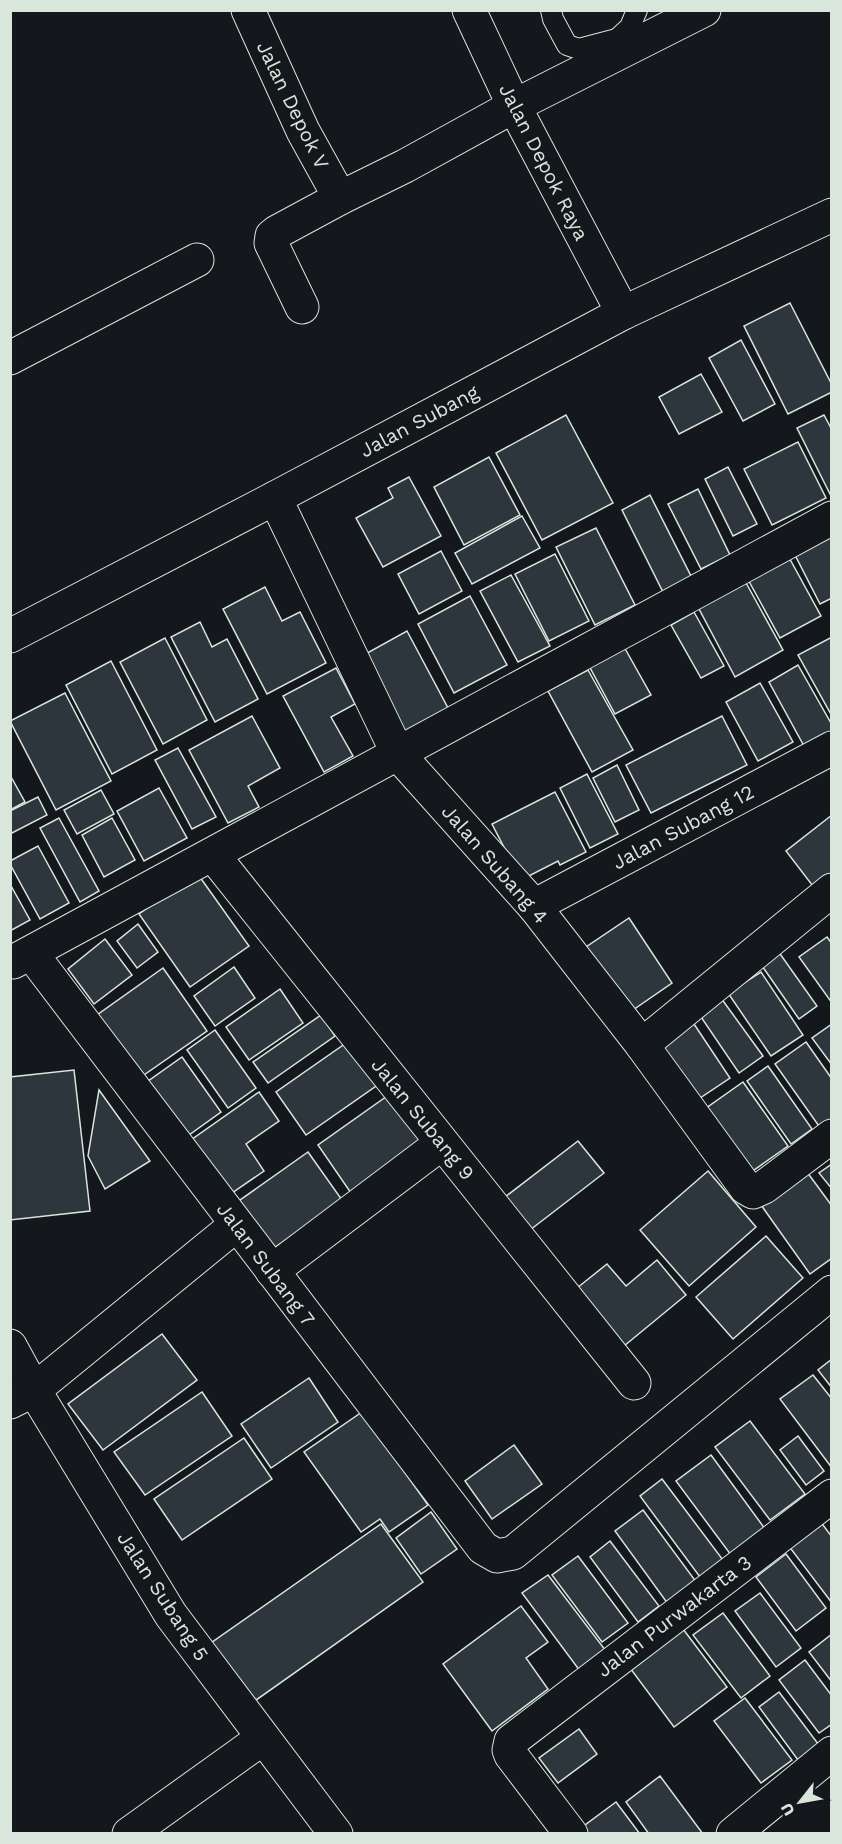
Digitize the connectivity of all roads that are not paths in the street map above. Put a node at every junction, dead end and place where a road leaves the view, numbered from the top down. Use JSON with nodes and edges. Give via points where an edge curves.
{"nodes":[{"id":1,"x":248,"y":10,"type":"edge"},
{"id":2,"x":469,"y":10,"type":"edge"},
{"id":3,"x":551,"y":10,"type":"edge"},
{"id":4,"x":638,"y":10,"type":"edge"},
{"id":5,"x":704,"y":10,"type":"edge"},
{"id":6,"x":514,"y":106,"type":"junction"},
{"id":7,"x":340,"y":198,"type":"junction"},
{"id":8,"x":831,"y":215,"type":"edge"},
{"id":9,"x":197,"y":260,"type":"dead end"},
{"id":10,"x":302,"y":308,"type":"dead end"},
{"id":11,"x":622,"y":313,"type":"junction"},
{"id":12,"x":10,"y":358,"type":"edge"},
{"id":13,"x":275,"y":498,"type":"junction"},
{"id":14,"x":831,"y":518,"type":"edge"},
{"id":15,"x":10,"y":636,"type":"edge"},
{"id":16,"x":831,"y":748,"type":"edge"},
{"id":17,"x":398,"y":754,"type":"junction"},
{"id":18,"x":213,"y":855,"type":"junction"},
{"id":19,"x":831,"y":890,"type":"edge"},
{"id":20,"x":534,"y":906,"type":"junction"},
{"id":21,"x":21,"y":958,"type":"edge"},
{"id":22,"x":642,"y":1046,"type":"junction"},
{"id":23,"x":831,"y":1137,"type":"edge"},
{"id":24,"x":442,"y":1143,"type":"junction"},
{"id":25,"x":237,"y":1225,"type":"junction"},
{"id":26,"x":272,"y":1271,"type":"junction"},
{"id":27,"x":831,"y":1292,"type":"edge"},
{"id":28,"x":10,"y":1346,"type":"edge"},
{"id":29,"x":633,"y":1383,"type":"dead end"},
{"id":30,"x":22,"y":1396,"type":"edge"},
{"id":31,"x":831,"y":1496,"type":"edge"},
{"id":32,"x":263,"y":1738,"type":"junction"},
{"id":33,"x":831,"y":1753,"type":"edge"},
{"id":34,"x":129,"y":1833,"type":"edge"},
{"id":35,"x":336,"y":1833,"type":"edge"},
{"id":36,"x":571,"y":1833,"type":"edge"},
{"id":37,"x":733,"y":1833,"type":"edge"}],
"edges":[{"from":1,"to":7,"type":"street","name":"Jalan Depok V","via":[[303,131]]},
{"from":2,"to":6,"type":"street","name":"Jalan Depok Raya"},
{"from":3,"to":4,"type":"lane","via":[[567,45],[579,49],[617,39],[630,27]]},
{"from":5,"to":6,"type":"street"},
{"from":6,"to":7,"type":"street"},
{"from":6,"to":11,"type":"street","name":"Jalan Depok Raya"},
{"from":7,"to":10,"type":"street","via":[[272,236],[271,243]]},
{"from":8,"to":11,"type":"street","name":"Jalan Subang"},
{"from":9,"to":12,"type":"street"},
{"from":11,"to":13,"type":"street","name":"Jalan Subang"},
{"from":13,"to":15,"type":"street","name":"Jalan Subang"},
{"from":13,"to":17,"type":"street","name":"Jalan Subang 4"},
{"from":14,"to":17,"type":"street"},
{"from":16,"to":20,"type":"street","name":"Jalan Subang 12"},
{"from":17,"to":18,"type":"street"},
{"from":17,"to":20,"type":"street","name":"Jalan Subang 4"},
{"from":18,"to":21,"type":"street"},
{"from":18,"to":24,"type":"street","name":"Jalan Subang 9"},
{"from":19,"to":22,"type":"street"},
{"from":20,"to":22,"type":"street","name":"Jalan Subang 4"},
{"from":21,"to":25,"type":"street","name":"Jalan Subang 7"},
{"from":22,"to":23,"type":"street","name":"Jalan Subang 4","via":[[746,1188],[753,1192]]},
{"from":24,"to":26,"type":"street"},
{"from":24,"to":29,"type":"street","name":"Jalan Subang 9"},
{"from":25,"to":26,"type":"street","name":"Jalan Subang 7"},
{"from":25,"to":30,"type":"street"},
{"from":26,"to":27,"type":"street","name":"Jalan Subang 7","via":[[483,1548],[497,1556],[513,1553]]},
{"from":28,"to":30,"type":"street","name":"Jalan Subang 5"},
{"from":30,"to":32,"type":"street","name":"Jalan Subang 5","via":[[171,1616]]},
{"from":31,"to":36,"type":"street","name":"Jalan Purwakarta 3","via":[[509,1745],[511,1755]]},
{"from":32,"to":34,"type":"street"},
{"from":32,"to":35,"type":"street","name":"Jalan Subang 5"},
{"from":33,"to":37,"type":"street"}]}
